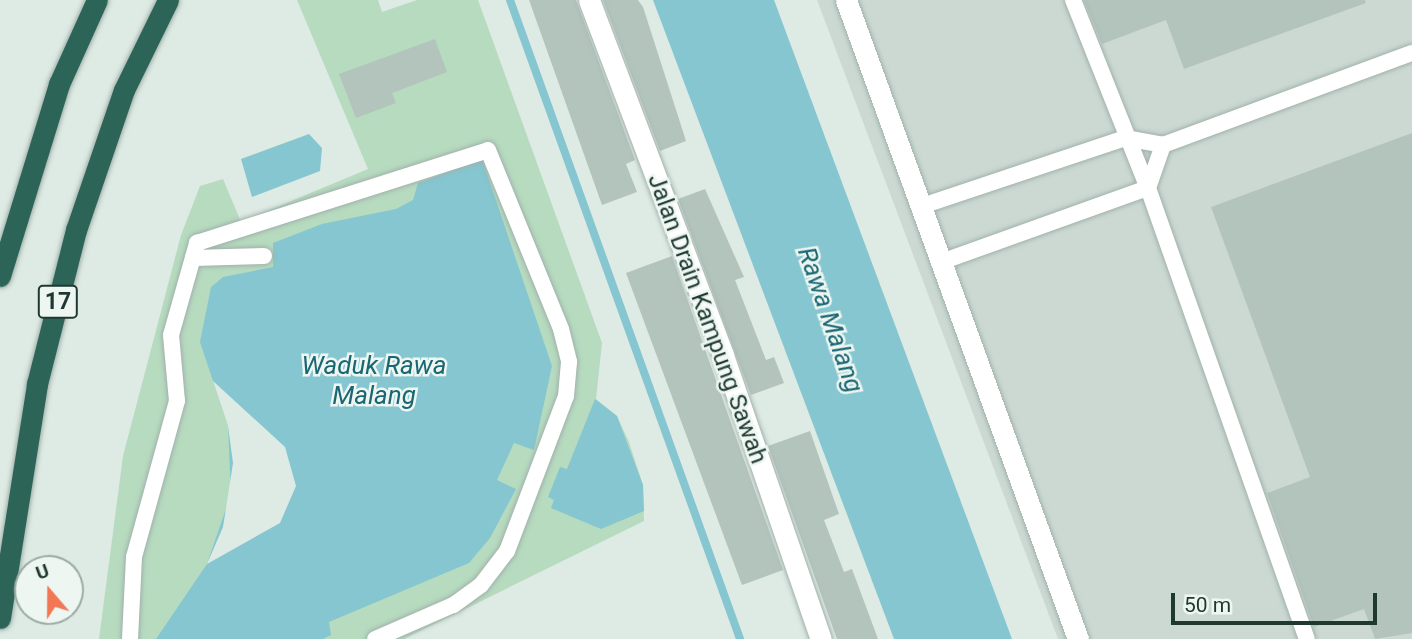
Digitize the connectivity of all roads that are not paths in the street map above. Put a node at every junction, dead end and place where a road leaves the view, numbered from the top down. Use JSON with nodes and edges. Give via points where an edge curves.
{"nodes":[{"id":1,"x":97,"y":0,"type":"edge"},
{"id":2,"x":168,"y":0,"type":"edge"},
{"id":3,"x":589,"y":0,"type":"edge"},
{"id":4,"x":846,"y":0,"type":"edge"},
{"id":5,"x":1073,"y":0,"type":"edge"},
{"id":6,"x":1412,"y":53,"type":"edge"},
{"id":7,"x":1125,"y":138,"type":"junction"},
{"id":8,"x":1163,"y":145,"type":"junction"},
{"id":9,"x":1148,"y":188,"type":"junction"},
{"id":10,"x":922,"y":206,"type":"junction"},
{"id":11,"x":264,"y":256,"type":"dead end"},
{"id":12,"x":193,"y":258,"type":"junction"},
{"id":13,"x":941,"y":262,"type":"junction"},
{"id":14,"x":0,"y":276,"type":"edge"},
{"id":15,"x":0,"y":618,"type":"edge"},
{"id":16,"x":130,"y":639,"type":"edge"},
{"id":17,"x":375,"y":639,"type":"edge"},
{"id":18,"x":821,"y":639,"type":"edge"},
{"id":19,"x":1077,"y":639,"type":"edge"},
{"id":20,"x":1307,"y":639,"type":"edge"}],
"edges":[{"from":1,"to":14,"type":"highway","via":[[58,84]]},
{"from":2,"to":15,"type":"highway","number":"17","via":[[124,90],[76,230],[37,384]]},
{"from":3,"to":18,"type":"street","name":"Jalan Drain Kampung Sawah","via":[[723,355]]},
{"from":4,"to":10,"type":"street"},
{"from":5,"to":7,"type":"lane"},
{"from":6,"to":8,"type":"lane"},
{"from":7,"to":8,"type":"lane"},
{"from":7,"to":9,"type":"lane"},
{"from":7,"to":10,"type":"lane"},
{"from":8,"to":9,"type":"lane"},
{"from":9,"to":13,"type":"lane"},
{"from":9,"to":20,"type":"lane"},
{"from":10,"to":13,"type":"street"},
{"from":11,"to":12,"type":"lane"},
{"from":12,"to":16,"type":"lane","via":[[171,335],[177,401],[134,556]]},
{"from":12,"to":17,"type":"lane","via":[[197,243],[488,150],[561,329],[569,362],[566,396],[507,551],[481,585],[453,605]]},
{"from":13,"to":19,"type":"street"}]}
